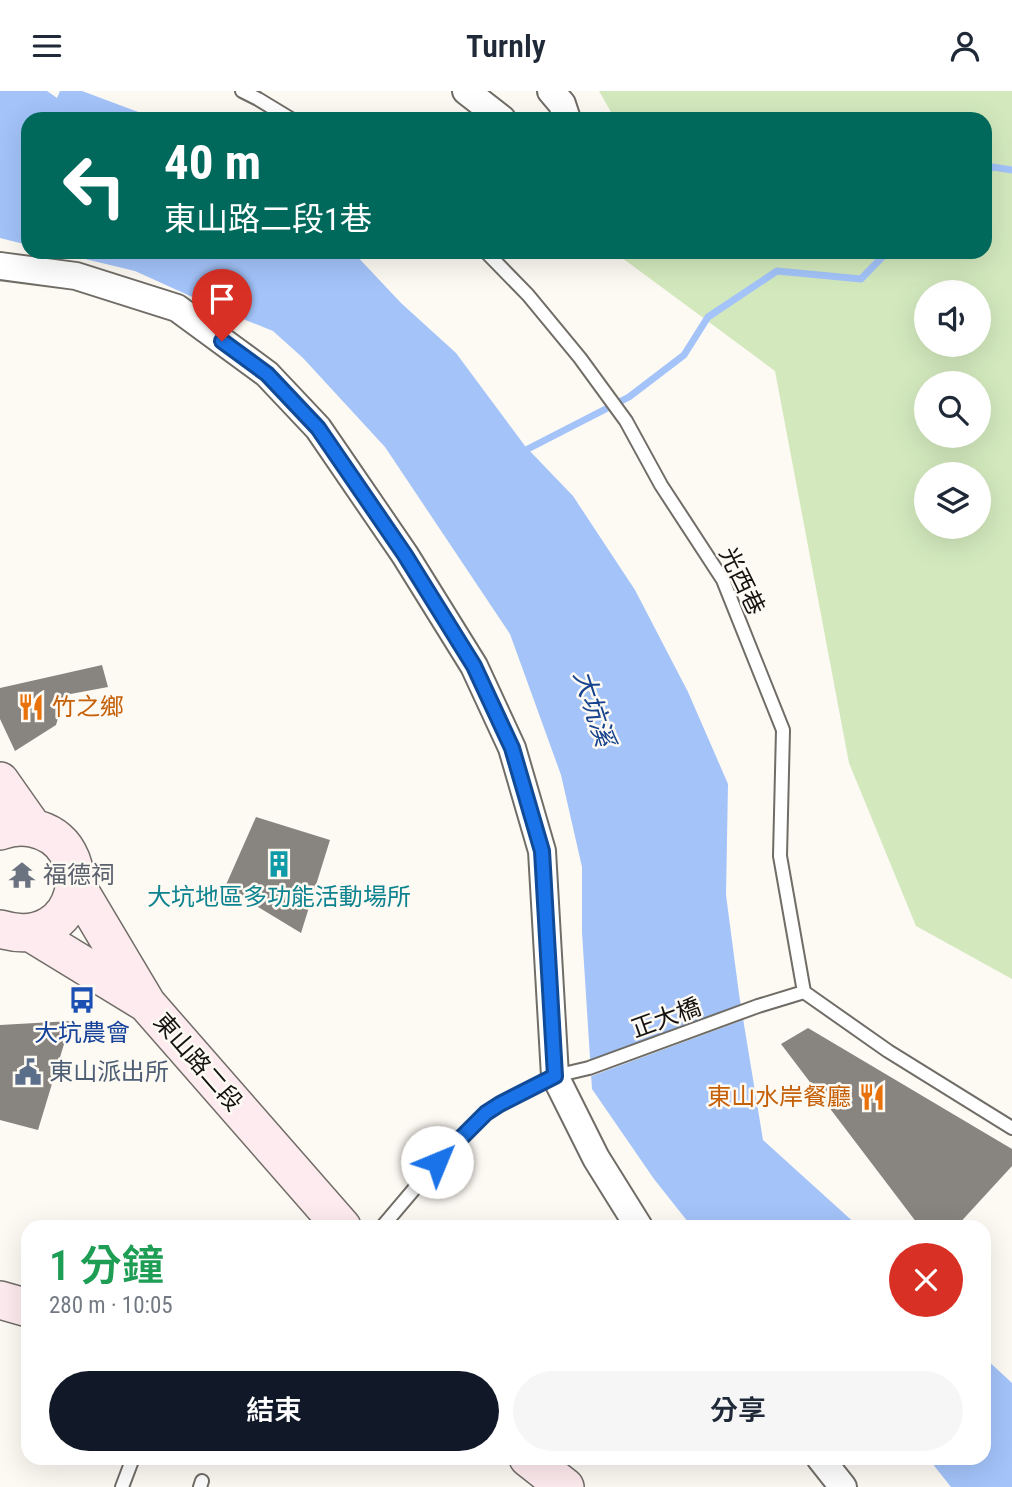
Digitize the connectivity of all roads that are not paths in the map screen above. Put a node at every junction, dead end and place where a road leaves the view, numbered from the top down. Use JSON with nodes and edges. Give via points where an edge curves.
{"nodes":[{"id":1,"x":242,"y":91,"type":"edge"},
{"id":2,"x":466,"y":91,"type":"edge"},
{"id":3,"x":551,"y":91,"type":"edge"},
{"id":4,"x":279,"y":112,"type":"edge"},
{"id":5,"x":493,"y":112,"type":"edge"},
{"id":6,"x":565,"y":112,"type":"edge"},
{"id":7,"x":493,"y":259,"type":"edge"},
{"id":8,"x":0,"y":266,"type":"edge"},
{"id":9,"x":0,"y":781,"type":"edge"},
{"id":10,"x":17,"y":830,"type":"edge"},
{"id":11,"x":75,"y":883,"type":"junction"},
{"id":12,"x":16,"y":931,"type":"edge"},
{"id":13,"x":804,"y":992,"type":"junction"},
{"id":14,"x":147,"y":1004,"type":"junction"},
{"id":15,"x":555,"y":1076,"type":"junction"},
{"id":16,"x":1012,"y":1128,"type":"edge"},
{"id":17,"x":336,"y":1220,"type":"edge"},
{"id":18,"x":388,"y":1220,"type":"edge"},
{"id":19,"x":635,"y":1220,"type":"edge"},
{"id":20,"x":0,"y":1300,"type":"edge"},
{"id":21,"x":21,"y":1306,"type":"edge"},
{"id":22,"x":130,"y":1465,"type":"edge"},
{"id":23,"x":537,"y":1465,"type":"edge"},
{"id":24,"x":826,"y":1465,"type":"edge"},
{"id":25,"x":122,"y":1487,"type":"edge"},
{"id":26,"x":565,"y":1487,"type":"edge"},
{"id":27,"x":844,"y":1487,"type":"edge"}],
"edges":[{"from":1,"to":4,"type":"lane"},
{"from":2,"to":5,"type":"street"},
{"from":3,"to":6,"type":"street"},
{"from":7,"to":13,"type":"lane","name":"光西巷","via":[[528,295],[609,397],[723,580],[783,730],[780,856]]},
{"from":8,"to":15,"type":"street","via":[[76,276],[177,308],[267,374],[333,449],[474,666],[512,748],[542,851]]},
{"from":9,"to":10,"type":"main road"},
{"from":10,"to":11,"type":"main road","name":"東山路二段","via":[[41,830],[55,839],[67,852]]},
{"from":11,"to":12,"type":"main road","via":[[62,916],[48,927]]},
{"from":11,"to":14,"type":"main road","name":"東山路二段"},
{"from":12,"to":14,"type":"main road"},
{"from":13,"to":15,"type":"lane","name":"正大橋"},
{"from":13,"to":16,"type":"lane"},
{"from":14,"to":17,"type":"main road","name":"東山路二段"},
{"from":15,"to":18,"type":"lane","via":[[486,1113]]},
{"from":15,"to":19,"type":"street","via":[[596,1159]]},
{"from":20,"to":21,"type":"main road"},
{"from":22,"to":25,"type":"lane"},
{"from":23,"to":26,"type":"main road"},
{"from":24,"to":27,"type":"street"}]}
